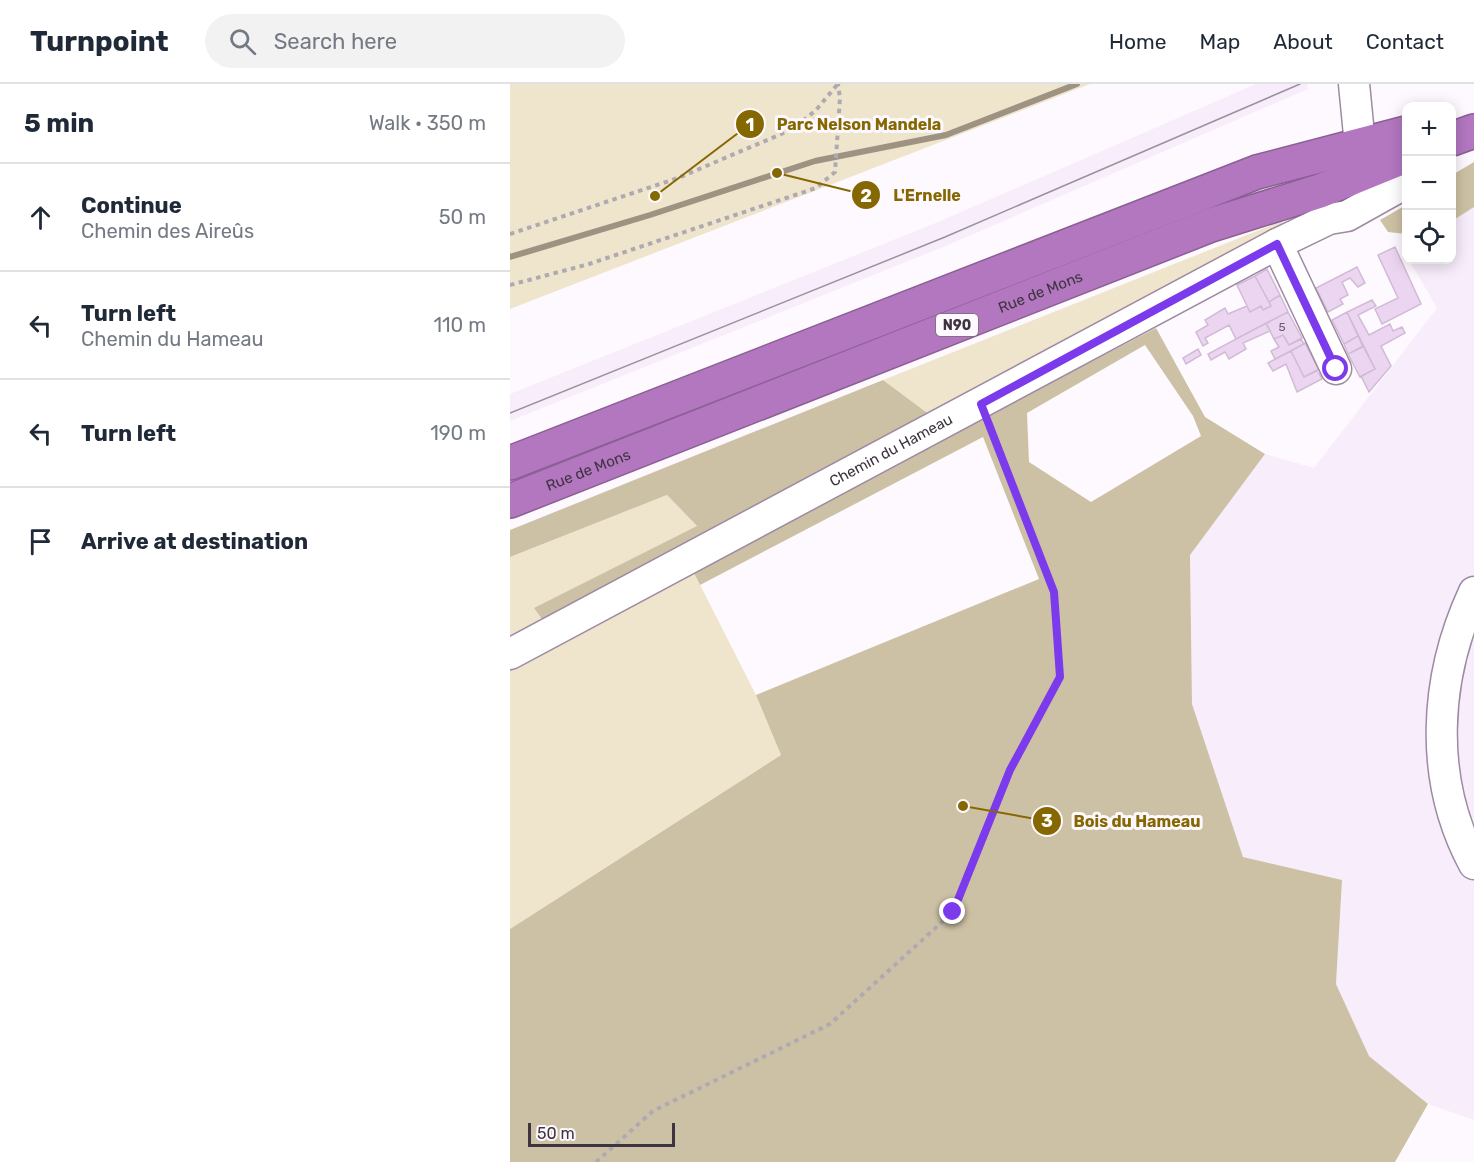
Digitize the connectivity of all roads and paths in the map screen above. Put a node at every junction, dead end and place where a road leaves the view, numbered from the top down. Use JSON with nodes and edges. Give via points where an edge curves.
{"nodes":[{"id":1,"x":838,"y":84,"type":"edge"},
{"id":2,"x":1354,"y":84,"type":"edge"},
{"id":3,"x":1474,"y":110,"type":"edge"},
{"id":4,"x":1456,"y":116,"type":"edge"},
{"id":5,"x":1474,"y":131,"type":"edge"},
{"id":6,"x":1402,"y":134,"type":"edge"},
{"id":7,"x":1456,"y":138,"type":"edge"},
{"id":8,"x":1360,"y":145,"type":"junction"},
{"id":9,"x":1402,"y":158,"type":"edge"},
{"id":10,"x":1353,"y":178,"type":"junction"},
{"id":11,"x":1402,"y":186,"type":"edge"},
{"id":12,"x":1286,"y":201,"type":"junction"},
{"id":13,"x":1317,"y":225,"type":"junction"},
{"id":14,"x":510,"y":234,"type":"edge"},
{"id":15,"x":1277,"y":244,"type":"junction"},
{"id":16,"x":510,"y":285,"type":"edge"},
{"id":17,"x":1336,"y":369,"type":"dead end"},
{"id":18,"x":981,"y":404,"type":"junction"},
{"id":19,"x":510,"y":463,"type":"edge"},
{"id":20,"x":510,"y":501,"type":"edge"},
{"id":21,"x":1474,"y":592,"type":"edge"},
{"id":22,"x":510,"y":654,"type":"edge"},
{"id":23,"x":1474,"y":864,"type":"edge"},
{"id":24,"x":596,"y":1162,"type":"edge"}],
"edges":[{"from":1,"to":14,"type":"path","via":[[793,129],[678,178]]},
{"from":1,"to":16,"type":"path","via":[[835,172],[816,188],[589,264]]},
{"from":2,"to":8,"type":"street"},
{"from":3,"to":4,"type":"highway"},
{"from":5,"to":7,"type":"highway"},
{"from":6,"to":8,"type":"highway","number":"N90"},
{"from":8,"to":10,"type":"street"},
{"from":8,"to":19,"type":"highway","number":"N90","via":[[1257,172]]},
{"from":9,"to":10,"type":"highway","name":"Rue de Mons","number":"N90"},
{"from":10,"to":12,"type":"highway","name":"Rue de Mons","number":"N90"},
{"from":10,"to":13,"type":"street"},
{"from":11,"to":13,"type":"street","name":"Chemin du Hameau","via":[[1347,216]]},
{"from":12,"to":13,"type":"street","via":[[1300,216]]},
{"from":12,"to":20,"type":"highway","name":"Rue de Mons","number":"N90","via":[[1211,225]]},
{"from":13,"to":15,"type":"street","name":"Chemin du Hameau"},
{"from":15,"to":17,"type":"street"},
{"from":15,"to":18,"type":"street","name":"Chemin du Hameau"},
{"from":18,"to":22,"type":"street","name":"Chemin du Hameau"},
{"from":18,"to":24,"type":"path","via":[[1054,592],[1060,677],[1010,770],[953,912],[830,1024],[653,1111]]},
{"from":21,"to":23,"type":"street","via":[[1452,649],[1441,716],[1447,788]]}]}
